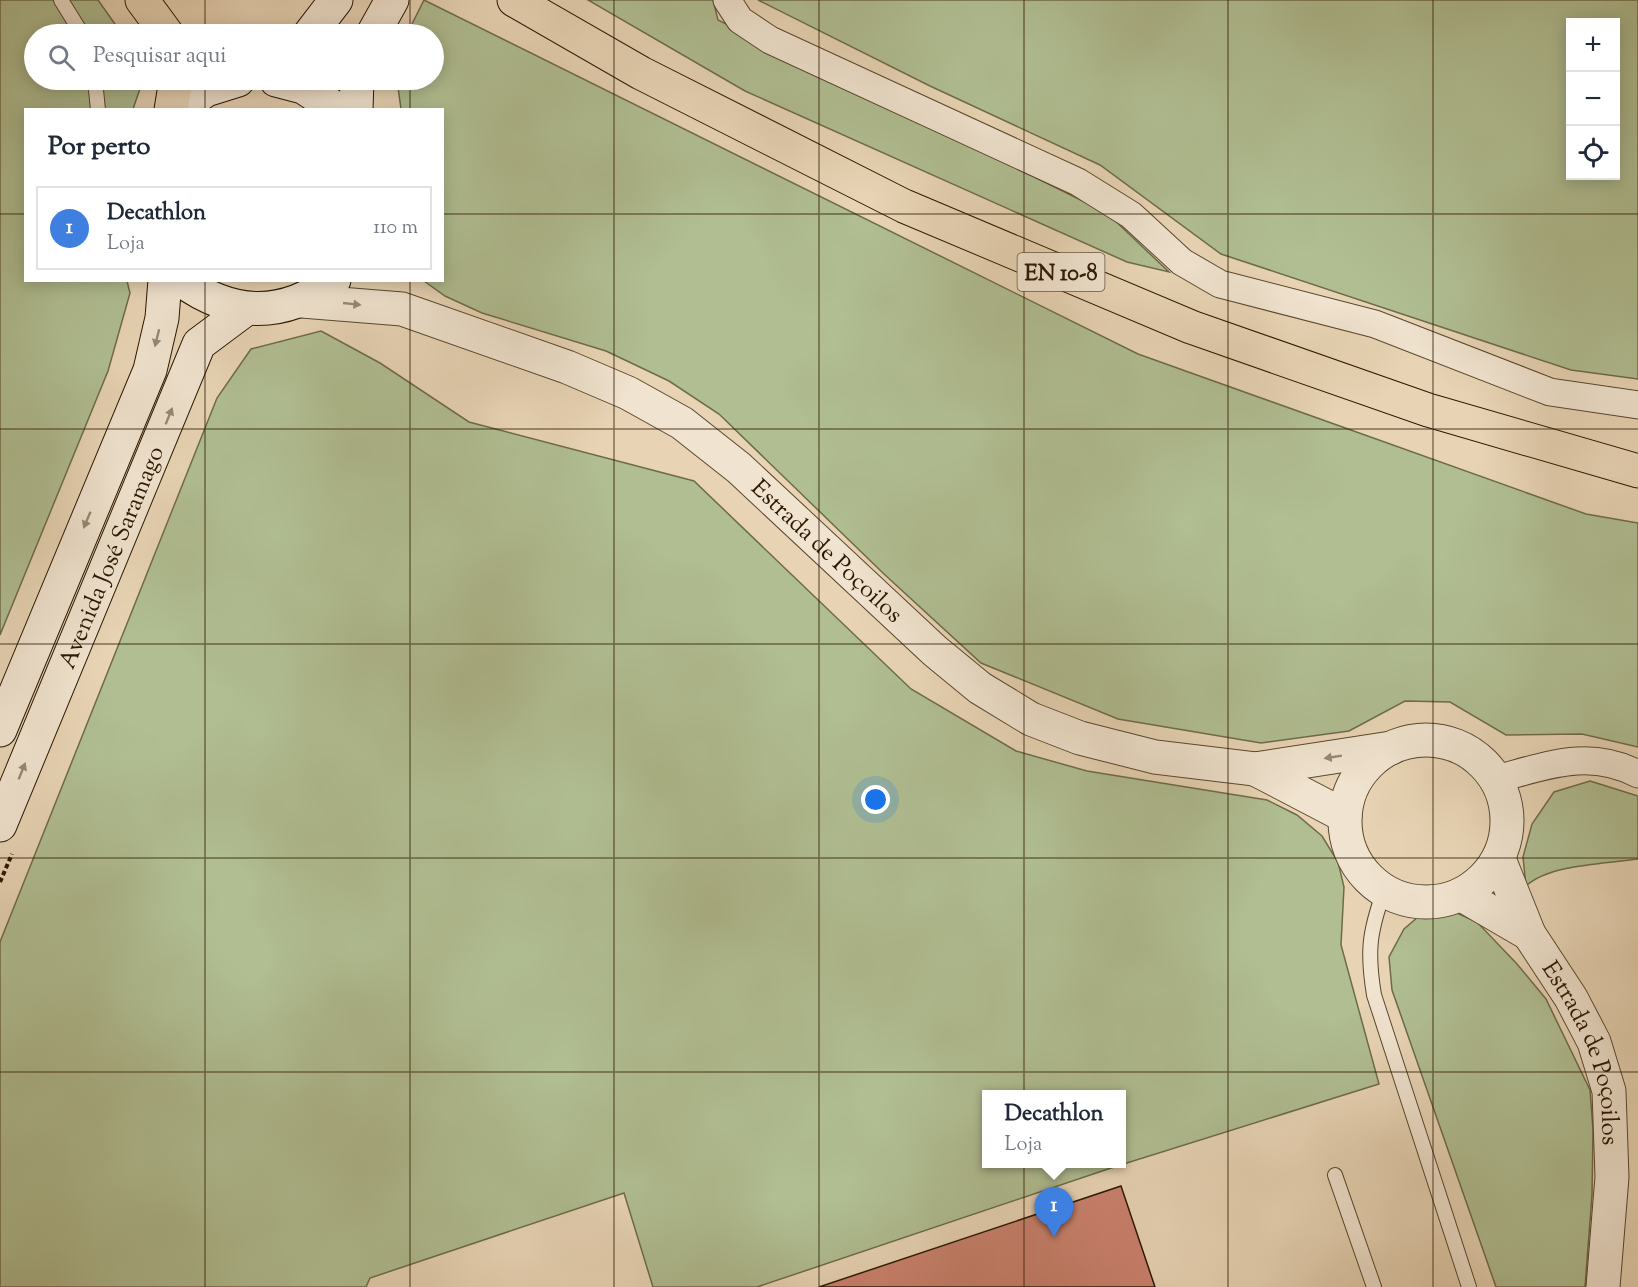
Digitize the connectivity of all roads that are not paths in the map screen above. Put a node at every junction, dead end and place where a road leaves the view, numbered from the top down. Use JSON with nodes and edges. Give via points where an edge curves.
{"nodes":[{"id":1,"x":61,"y":0,"type":"edge"},
{"id":2,"x":142,"y":0,"type":"edge"},
{"id":3,"x":336,"y":0,"type":"edge"},
{"id":4,"x":392,"y":0,"type":"edge"},
{"id":5,"x":513,"y":0,"type":"edge"},
{"id":6,"x":727,"y":0,"type":"edge"},
{"id":7,"x":76,"y":24,"type":"edge"},
{"id":8,"x":159,"y":24,"type":"edge"},
{"id":9,"x":318,"y":24,"type":"edge"},
{"id":10,"x":379,"y":24,"type":"edge"},
{"id":11,"x":96,"y":90,"type":"edge"},
{"id":12,"x":174,"y":90,"type":"edge"},
{"id":13,"x":206,"y":90,"type":"edge"},
{"id":14,"x":308,"y":90,"type":"edge"},
{"id":15,"x":357,"y":90,"type":"edge"},
{"id":16,"x":98,"y":108,"type":"edge"},
{"id":17,"x":171,"y":108,"type":"edge"},
{"id":18,"x":181,"y":108,"type":"edge"},
{"id":19,"x":335,"y":108,"type":"edge"},
{"id":20,"x":356,"y":108,"type":"edge"},
{"id":21,"x":165,"y":282,"type":"edge"},
{"id":22,"x":184,"y":282,"type":"edge"},
{"id":23,"x":331,"y":282,"type":"edge"},
{"id":24,"x":395,"y":295,"type":"edge"},
{"id":25,"x":302,"y":301,"type":"junction"},
{"id":26,"x":246,"y":309,"type":"junction"},
{"id":27,"x":1638,"y":405,"type":"edge"},
{"id":28,"x":1638,"y":471,"type":"edge"},
{"id":29,"x":0,"y":730,"type":"edge"},
{"id":30,"x":1391,"y":748,"type":"junction"},
{"id":31,"x":1255,"y":769,"type":"junction"},
{"id":32,"x":1638,"y":774,"type":"edge"},
{"id":33,"x":1496,"y":778,"type":"junction"},
{"id":34,"x":1345,"y":816,"type":"junction"},
{"id":35,"x":0,"y":825,"type":"edge"},
{"id":36,"x":1499,"y":859,"type":"junction"},
{"id":37,"x":1384,"y":891,"type":"junction"},
{"id":38,"x":1462,"y":895,"type":"junction"},
{"id":39,"x":1529,"y":934,"type":"junction"},
{"id":40,"x":1335,"y":1175,"type":"dead end"},
{"id":41,"x":1374,"y":1287,"type":"edge"},
{"id":42,"x":1469,"y":1287,"type":"edge"},
{"id":43,"x":1603,"y":1287,"type":"edge"}],
"edges":[{"from":1,"to":7,"type":"lane"},
{"from":2,"to":8,"type":"highway"},
{"from":3,"to":9,"type":"street"},
{"from":4,"to":10,"type":"street"},
{"from":5,"to":28,"type":"highway","number":"EN 10-8","via":[[641,73],[904,206],[1191,327],[1428,410]]},
{"from":6,"to":27,"type":"street","via":[[740,20],[770,40],[1078,182],[1131,215],[1182,262],[1220,284],[1375,324],[1550,392]]},
{"from":11,"to":16,"type":"lane"},
{"from":12,"to":17,"type":"highway"},
{"from":13,"to":18,"type":"street"},
{"from":14,"to":19,"type":"street"},
{"from":15,"to":20,"type":"street"},
{"from":21,"to":29,"type":"street","name":"Avenida José Saramago","one_way":true,"via":[[162,318],[150,370]]},
{"from":22,"to":26,"type":"street","name":"Estrada de Poçoilos","via":[[222,304]]},
{"from":23,"to":25,"type":"street","name":"Estrada de Poçoilos"},
{"from":25,"to":24,"type":"street","name":"Estrada de Poçoilos","one_way":true},
{"from":24,"to":31,"type":"street","name":"Estrada de Poçoilos","via":[[628,393],[682,423],[739,468],[935,651],[980,688],[1031,719],[1080,738],[1155,757]]},
{"from":25,"to":26,"type":"street","name":"Estrada de Poçoilos"},
{"from":35,"to":26,"type":"street","name":"Avenida José Saramago","one_way":true,"via":[[199,344]]},
{"from":30,"to":31,"type":"street","name":"Estrada de Poçoilos","one_way":true},
{"from":30,"to":33,"type":"street","name":"Estrada de Poçoilos","via":[[1430,740],[1449,743],[1468,751]]},
{"from":30,"to":34,"type":"street","name":"Estrada de Poçoilos","via":[[1376,757],[1359,776]]},
{"from":31,"to":34,"type":"street","name":"Estrada de Poçoilos"},
{"from":32,"to":33,"type":"street","via":[[1617,763],[1573,760]]},
{"from":33,"to":36,"type":"street","name":"Estrada de Poçoilos","via":[[1509,819]]},
{"from":34,"to":37,"type":"street","name":"Estrada de Poçoilos","via":[[1346,838],[1354,859],[1366,877]]},
{"from":36,"to":38,"type":"street","name":"Estrada de Poçoilos","via":[[1483,880]]},
{"from":36,"to":39,"type":"street","name":"Estrada de Poçoilos"},
{"from":37,"to":38,"type":"street","name":"Estrada de Poçoilos","via":[[1409,901],[1436,903]]},
{"from":37,"to":42,"type":"lane","via":[[1372,924],[1368,959],[1374,995]]},
{"from":38,"to":39,"type":"street","name":"Estrada de Poçoilos"},
{"from":39,"to":43,"type":"street","name":"Estrada de Poçoilos","via":[[1594,1042],[1609,1091],[1612,1178]]},
{"from":40,"to":41,"type":"lane"}]}
